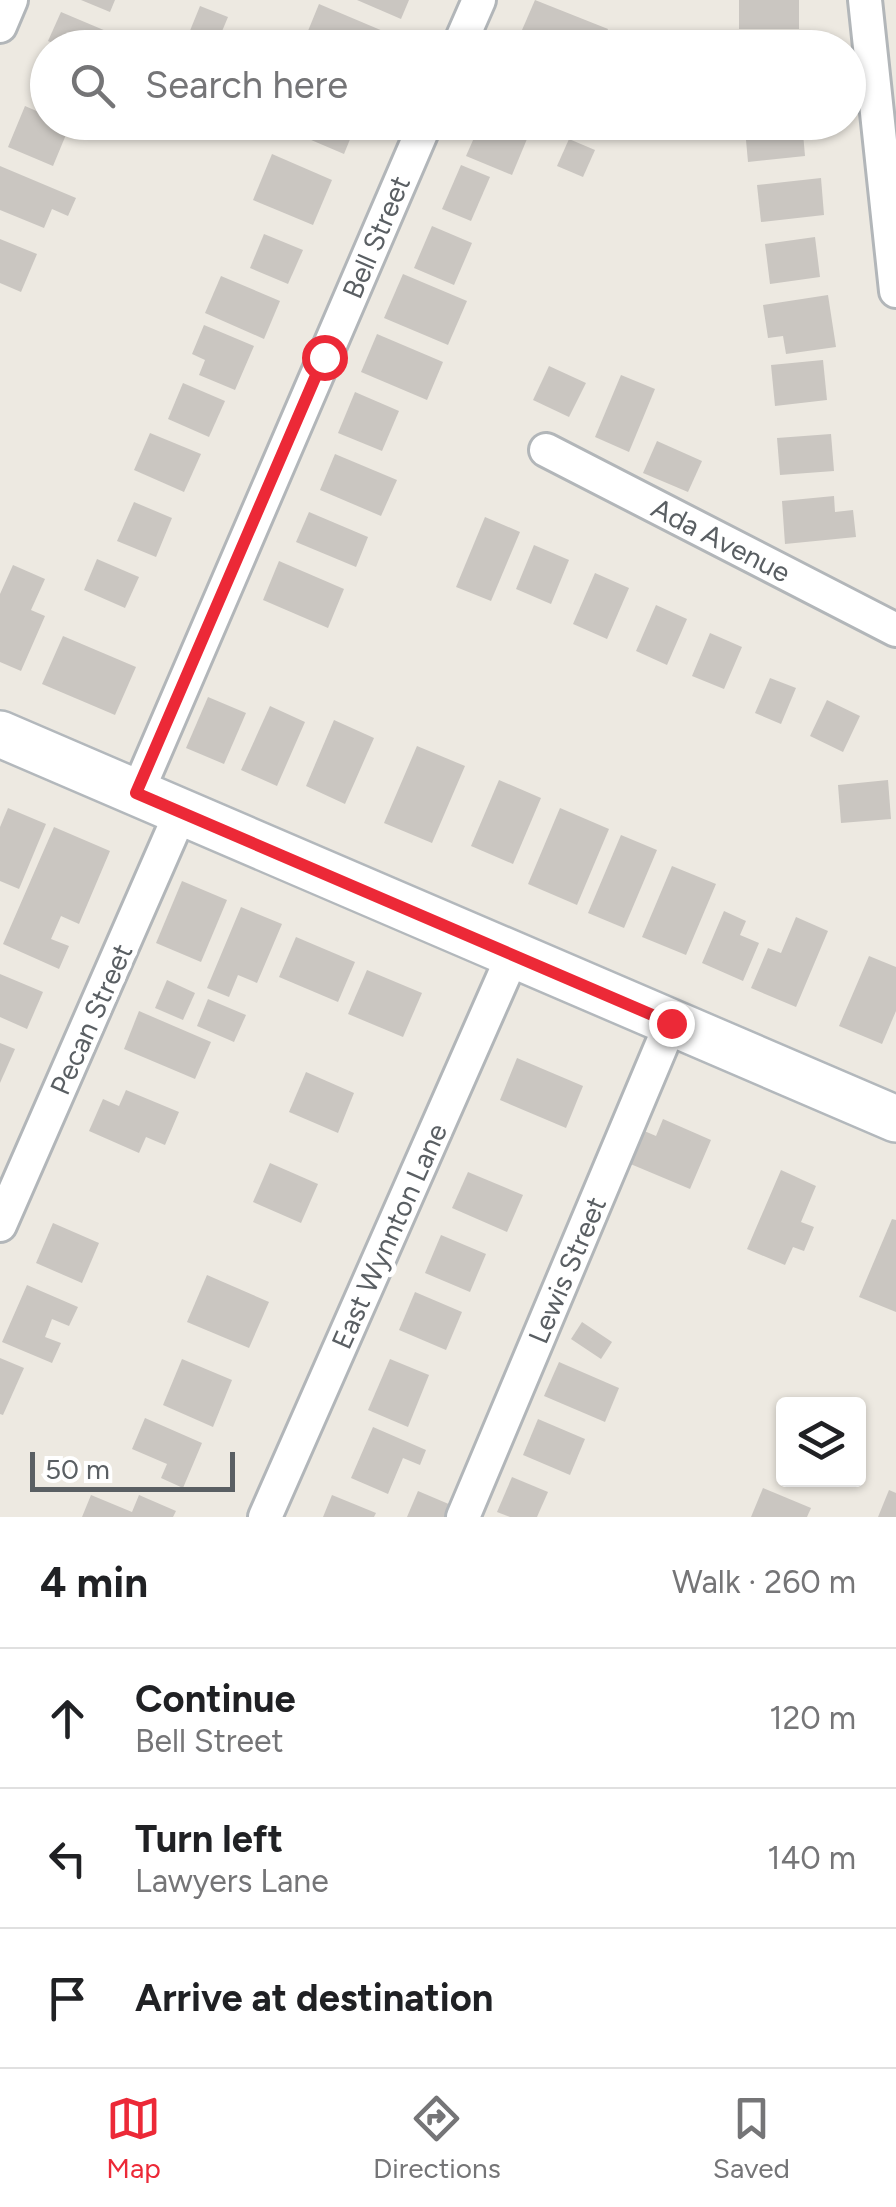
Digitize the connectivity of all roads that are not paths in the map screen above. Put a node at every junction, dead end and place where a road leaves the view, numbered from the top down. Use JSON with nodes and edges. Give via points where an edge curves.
{"nodes":[{"id":1,"x":11,"y":0,"type":"edge"},
{"id":2,"x":478,"y":0,"type":"edge"},
{"id":3,"x":866,"y":0,"type":"edge"},
{"id":4,"x":0,"y":26,"type":"edge"},
{"id":5,"x":466,"y":30,"type":"edge"},
{"id":6,"x":418,"y":140,"type":"edge"},
{"id":7,"x":896,"y":292,"type":"edge"},
{"id":8,"x":546,"y":450,"type":"dead end"},
{"id":9,"x":896,"y":630,"type":"edge"},
{"id":10,"x":0,"y":734,"type":"edge"},
{"id":11,"x":136,"y":793,"type":"junction"},
{"id":12,"x":181,"y":812,"type":"junction"},
{"id":13,"x":513,"y":955,"type":"junction"},
{"id":14,"x":671,"y":1023,"type":"junction"},
{"id":15,"x":896,"y":1119,"type":"edge"},
{"id":16,"x":0,"y":1225,"type":"edge"},
{"id":17,"x":265,"y":1517,"type":"edge"},
{"id":18,"x":464,"y":1517,"type":"edge"}],
"edges":[{"from":1,"to":4,"type":"street"},
{"from":2,"to":5,"type":"street"},
{"from":3,"to":7,"type":"street"},
{"from":6,"to":11,"type":"street","name":"Bell Street"},
{"from":8,"to":9,"type":"street","name":"Ada Avenue"},
{"from":10,"to":11,"type":"street"},
{"from":11,"to":12,"type":"street"},
{"from":12,"to":13,"type":"street"},
{"from":12,"to":16,"type":"street","name":"Pecan Street"},
{"from":13,"to":14,"type":"street"},
{"from":13,"to":17,"type":"street","name":"East Wynnton Lane"},
{"from":14,"to":15,"type":"street"},
{"from":14,"to":18,"type":"street","name":"Lewis Street"}]}
